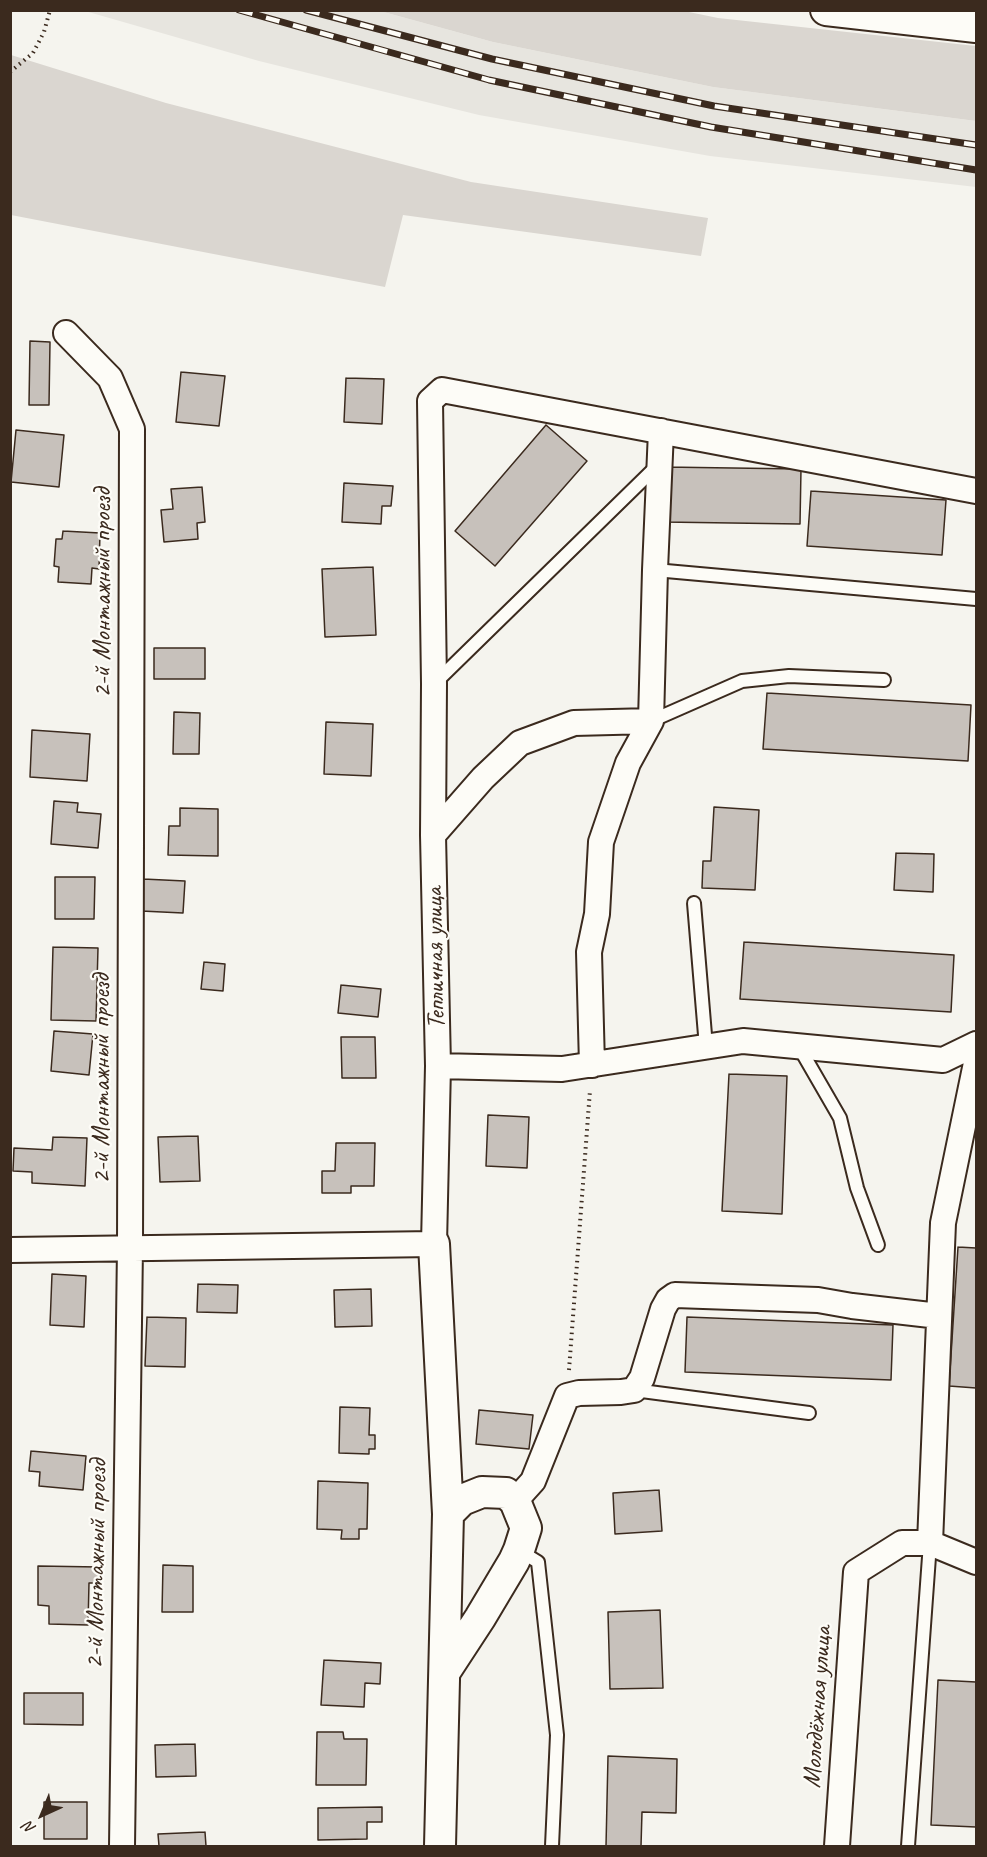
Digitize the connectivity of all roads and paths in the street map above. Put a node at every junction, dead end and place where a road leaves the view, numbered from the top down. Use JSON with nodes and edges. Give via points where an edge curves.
{"nodes":[{"id":1,"x":50,"y":10,"type":"edge"},
{"id":2,"x":826,"y":10,"type":"edge"},
{"id":3,"x":976,"y":27,"type":"edge"},
{"id":4,"x":10,"y":72,"type":"edge"},
{"id":5,"x":66,"y":333,"type":"dead end"},
{"id":6,"x":661,"y":431,"type":"junction"},
{"id":7,"x":660,"y":464,"type":"junction"},
{"id":8,"x":976,"y":490,"type":"edge"},
{"id":9,"x":655,"y":570,"type":"junction"},
{"id":10,"x":976,"y":599,"type":"edge"},
{"id":11,"x":884,"y":680,"type":"dead end"},
{"id":12,"x":434,"y":684,"type":"junction"},
{"id":13,"x":651,"y":721,"type":"junction"},
{"id":14,"x":433,"y":835,"type":"junction"},
{"id":15,"x":694,"y":903,"type":"dead end"},
{"id":16,"x":976,"y":1044,"type":"edge"},
{"id":17,"x":798,"y":1046,"type":"junction"},
{"id":18,"x":706,"y":1047,"type":"junction"},
{"id":19,"x":976,"y":1063,"type":"edge"},
{"id":20,"x":592,"y":1065,"type":"junction"},
{"id":21,"x":438,"y":1066,"type":"junction"},
{"id":22,"x":434,"y":1244,"type":"junction"},
{"id":23,"x":878,"y":1245,"type":"dead end"},
{"id":24,"x":129,"y":1247,"type":"junction"},
{"id":25,"x":10,"y":1250,"type":"edge"},
{"id":26,"x":939,"y":1316,"type":"junction"},
{"id":27,"x":634,"y":1390,"type":"junction"},
{"id":28,"x":567,"y":1396,"type":"junction"},
{"id":29,"x":809,"y":1413,"type":"dead end"},
{"id":30,"x":515,"y":1501,"type":"junction"},
{"id":31,"x":448,"y":1514,"type":"junction"},
{"id":32,"x":930,"y":1543,"type":"junction"},
{"id":33,"x":519,"y":1550,"type":"junction"},
{"id":34,"x":976,"y":1562,"type":"edge"},
{"id":35,"x":446,"y":1670,"type":"junction"},
{"id":36,"x":122,"y":1846,"type":"edge"},
{"id":37,"x":440,"y":1846,"type":"edge"},
{"id":38,"x":552,"y":1846,"type":"edge"},
{"id":39,"x":837,"y":1846,"type":"edge"},
{"id":40,"x":908,"y":1846,"type":"edge"}],
"edges":[{"from":1,"to":4,"type":"path","via":[[33,53]]},
{"from":2,"to":3,"type":"street"},
{"from":5,"to":24,"type":"street","name":"2-й Монтажный проезд","via":[[110,378],[132,429]]},
{"from":6,"to":7,"type":"street"},
{"from":6,"to":8,"type":"street"},
{"from":6,"to":12,"type":"street","name":"Тепличная улица","via":[[442,390],[430,401]]},
{"from":7,"to":9,"type":"street"},
{"from":7,"to":12,"type":"lane"},
{"from":9,"to":10,"type":"lane"},
{"from":9,"to":13,"type":"street"},
{"from":11,"to":13,"type":"lane","via":[[789,676],[742,681]]},
{"from":12,"to":14,"type":"street","name":"Тепличная улица"},
{"from":13,"to":14,"type":"street","via":[[574,723],[520,743]]},
{"from":13,"to":20,"type":"street","via":[[628,763],[601,842],[597,914],[590,952]]},
{"from":14,"to":21,"type":"street","name":"Тепличная улица"},
{"from":15,"to":18,"type":"lane"},
{"from":16,"to":17,"type":"street","via":[[943,1060]]},
{"from":17,"to":18,"type":"street","via":[[743,1041]]},
{"from":17,"to":23,"type":"lane","via":[[840,1118],[857,1188]]},
{"from":18,"to":20,"type":"street"},
{"from":19,"to":26,"type":"street","via":[[943,1222]]},
{"from":20,"to":21,"type":"street","via":[[562,1070]]},
{"from":20,"to":28,"type":"path"},
{"from":21,"to":22,"type":"street","name":"Тепличная улица"},
{"from":22,"to":24,"type":"street"},
{"from":22,"to":31,"type":"street","name":"Тепличная улица"},
{"from":24,"to":25,"type":"street"},
{"from":24,"to":36,"type":"street","name":"2-й Монтажный проезд"},
{"from":26,"to":27,"type":"street","via":[[818,1300],[675,1295],[663,1309],[642,1378]]},
{"from":26,"to":32,"type":"street"},
{"from":27,"to":28,"type":"street"},
{"from":27,"to":29,"type":"lane"},
{"from":28,"to":30,"type":"street","via":[[533,1481]]},
{"from":30,"to":31,"type":"street","via":[[506,1493],[482,1492],[462,1500]]},
{"from":30,"to":33,"type":"street","via":[[526,1528]]},
{"from":31,"to":35,"type":"street","name":"Тепличная улица"},
{"from":32,"to":34,"type":"street"},
{"from":32,"to":39,"type":"street","name":"Молодёжная улица","via":[[902,1543],[856,1572]]},
{"from":32,"to":40,"type":"lane"},
{"from":33,"to":35,"type":"street"},
{"from":33,"to":38,"type":"lane","via":[[538,1562],[557,1735]]},
{"from":35,"to":37,"type":"street","name":"Тепличная улица"}]}
